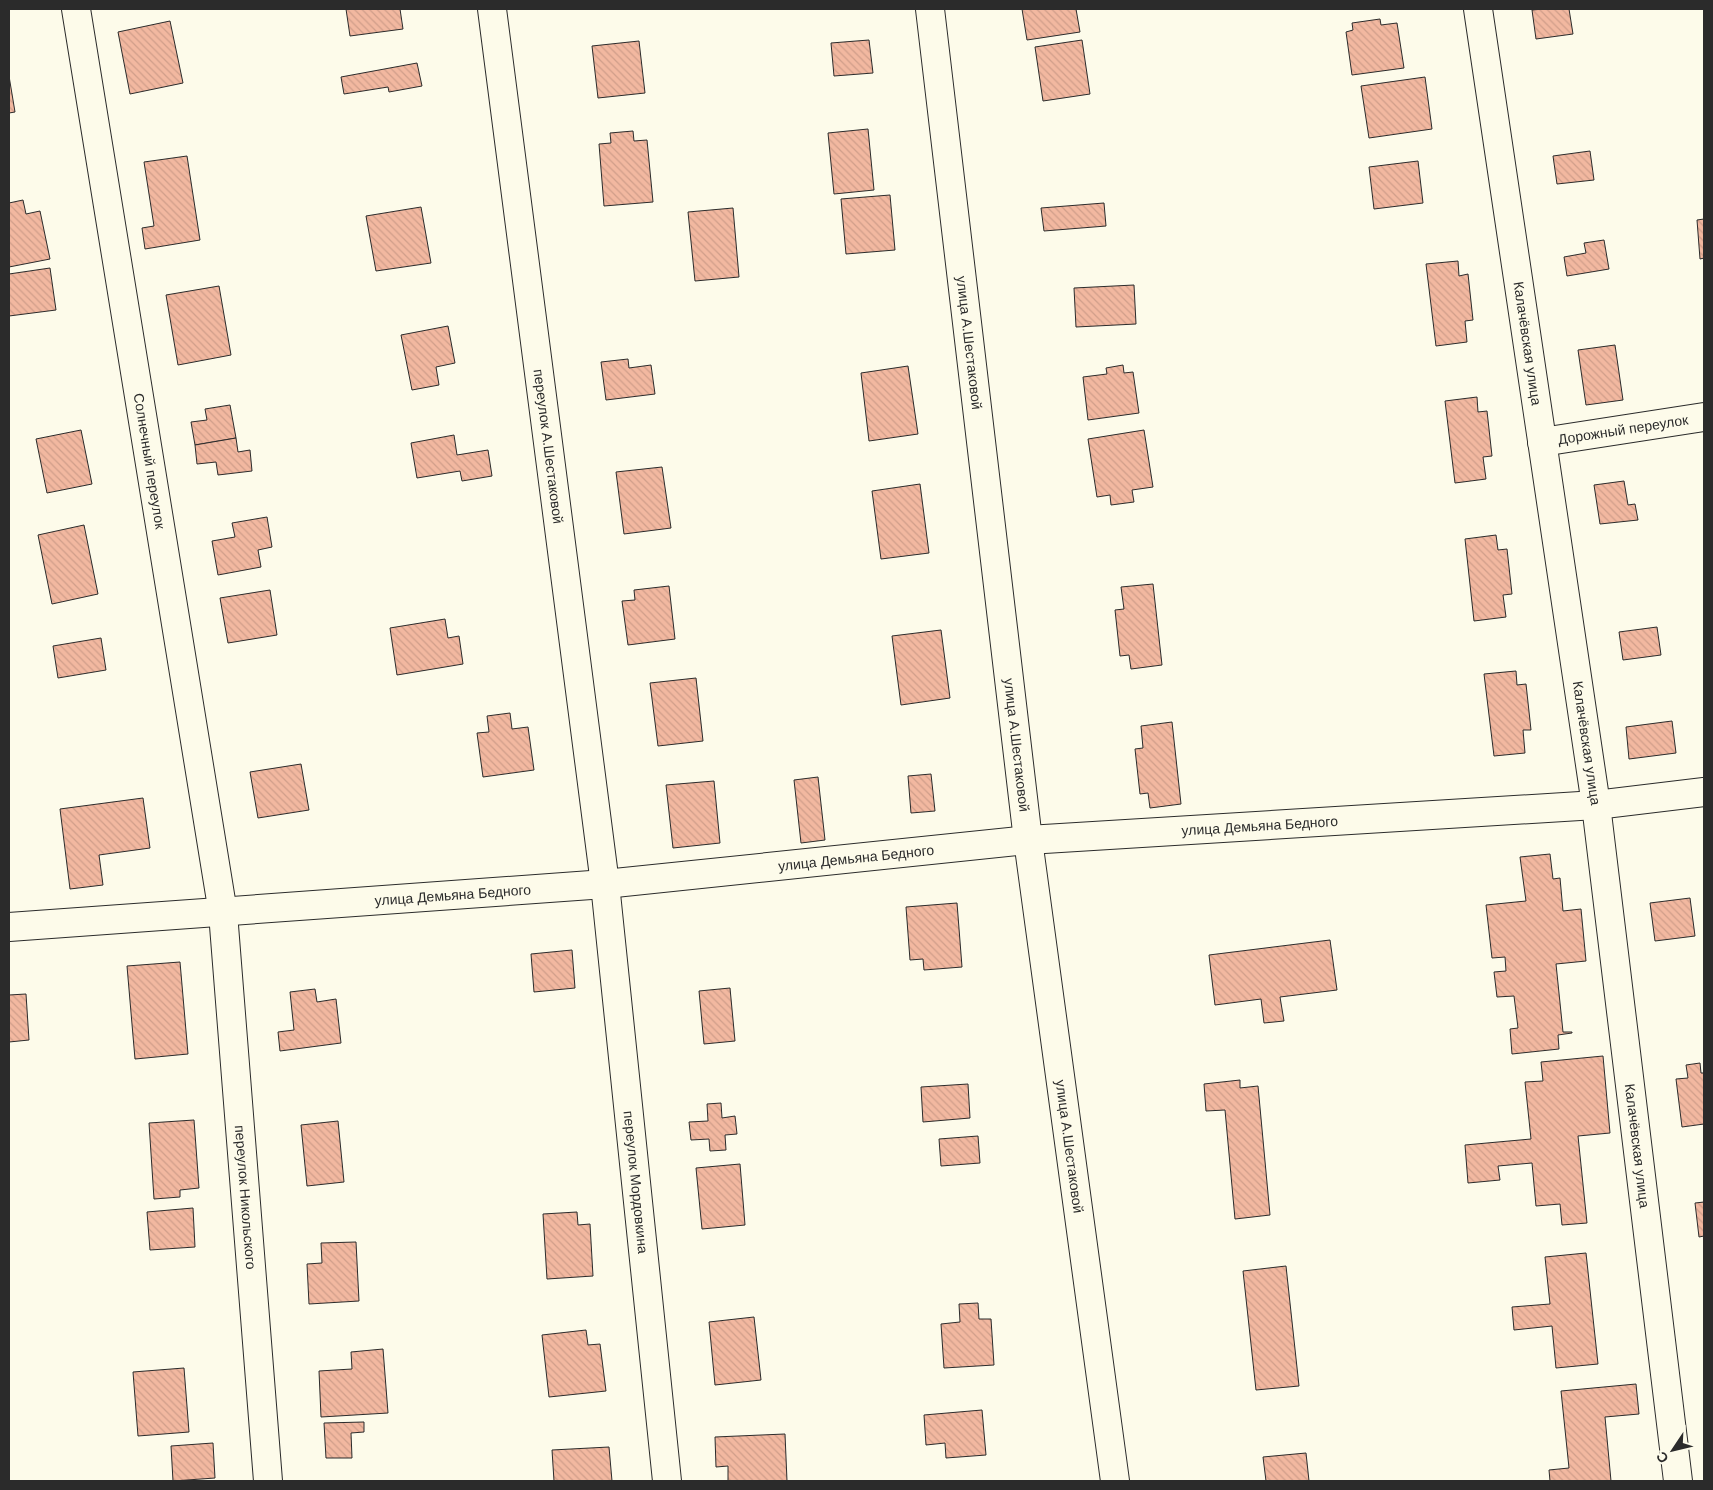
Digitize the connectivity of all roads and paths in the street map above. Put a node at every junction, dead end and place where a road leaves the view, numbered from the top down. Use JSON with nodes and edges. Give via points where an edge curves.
{"nodes":[{"id":1,"x":76,"y":9,"type":"edge"},
{"id":2,"x":492,"y":9,"type":"edge"},
{"id":3,"x":930,"y":9,"type":"edge"},
{"id":4,"x":1478,"y":9,"type":"edge"},
{"id":5,"x":1704,"y":417,"type":"edge"},
{"id":6,"x":1542,"y":442,"type":"junction"},
{"id":7,"x":1704,"y":792,"type":"edge"},
{"id":8,"x":1596,"y":805,"type":"junction"},
{"id":9,"x":1028,"y":840,"type":"junction"},
{"id":10,"x":605,"y":884,"type":"junction"},
{"id":11,"x":223,"y":913,"type":"junction"},
{"id":12,"x":9,"y":927,"type":"edge"},
{"id":13,"x":268,"y":1481,"type":"edge"},
{"id":14,"x":667,"y":1481,"type":"edge"},
{"id":15,"x":1115,"y":1481,"type":"edge"},
{"id":16,"x":1678,"y":1481,"type":"edge"}],
"edges":[{"from":1,"to":11,"type":"street","name":"Солнечный переулок"},
{"from":2,"to":10,"type":"street","name":"переулок А.Шестаковой"},
{"from":3,"to":9,"type":"street","name":"улица А.Шестаковой"},
{"from":4,"to":6,"type":"street","name":"Калачёвская улица"},
{"from":5,"to":6,"type":"street","name":"Дорожный переулок"},
{"from":6,"to":8,"type":"street","name":"Калачёвская улица"},
{"from":7,"to":8,"type":"street","name":"улица Демьяна Бедного"},
{"from":8,"to":9,"type":"street","name":"улица Демьяна Бедного"},
{"from":8,"to":16,"type":"street","name":"Калачёвская улица"},
{"from":9,"to":10,"type":"street","name":"улица Демьяна Бедного"},
{"from":9,"to":15,"type":"street","name":"улица А.Шестаковой"},
{"from":10,"to":11,"type":"street","name":"улица Демьяна Бедного"},
{"from":10,"to":14,"type":"street","name":"переулок Мордовкина"},
{"from":11,"to":12,"type":"street","name":"улица Демьяна Бедного"},
{"from":11,"to":13,"type":"street","name":"переулок Никольского"}]}
